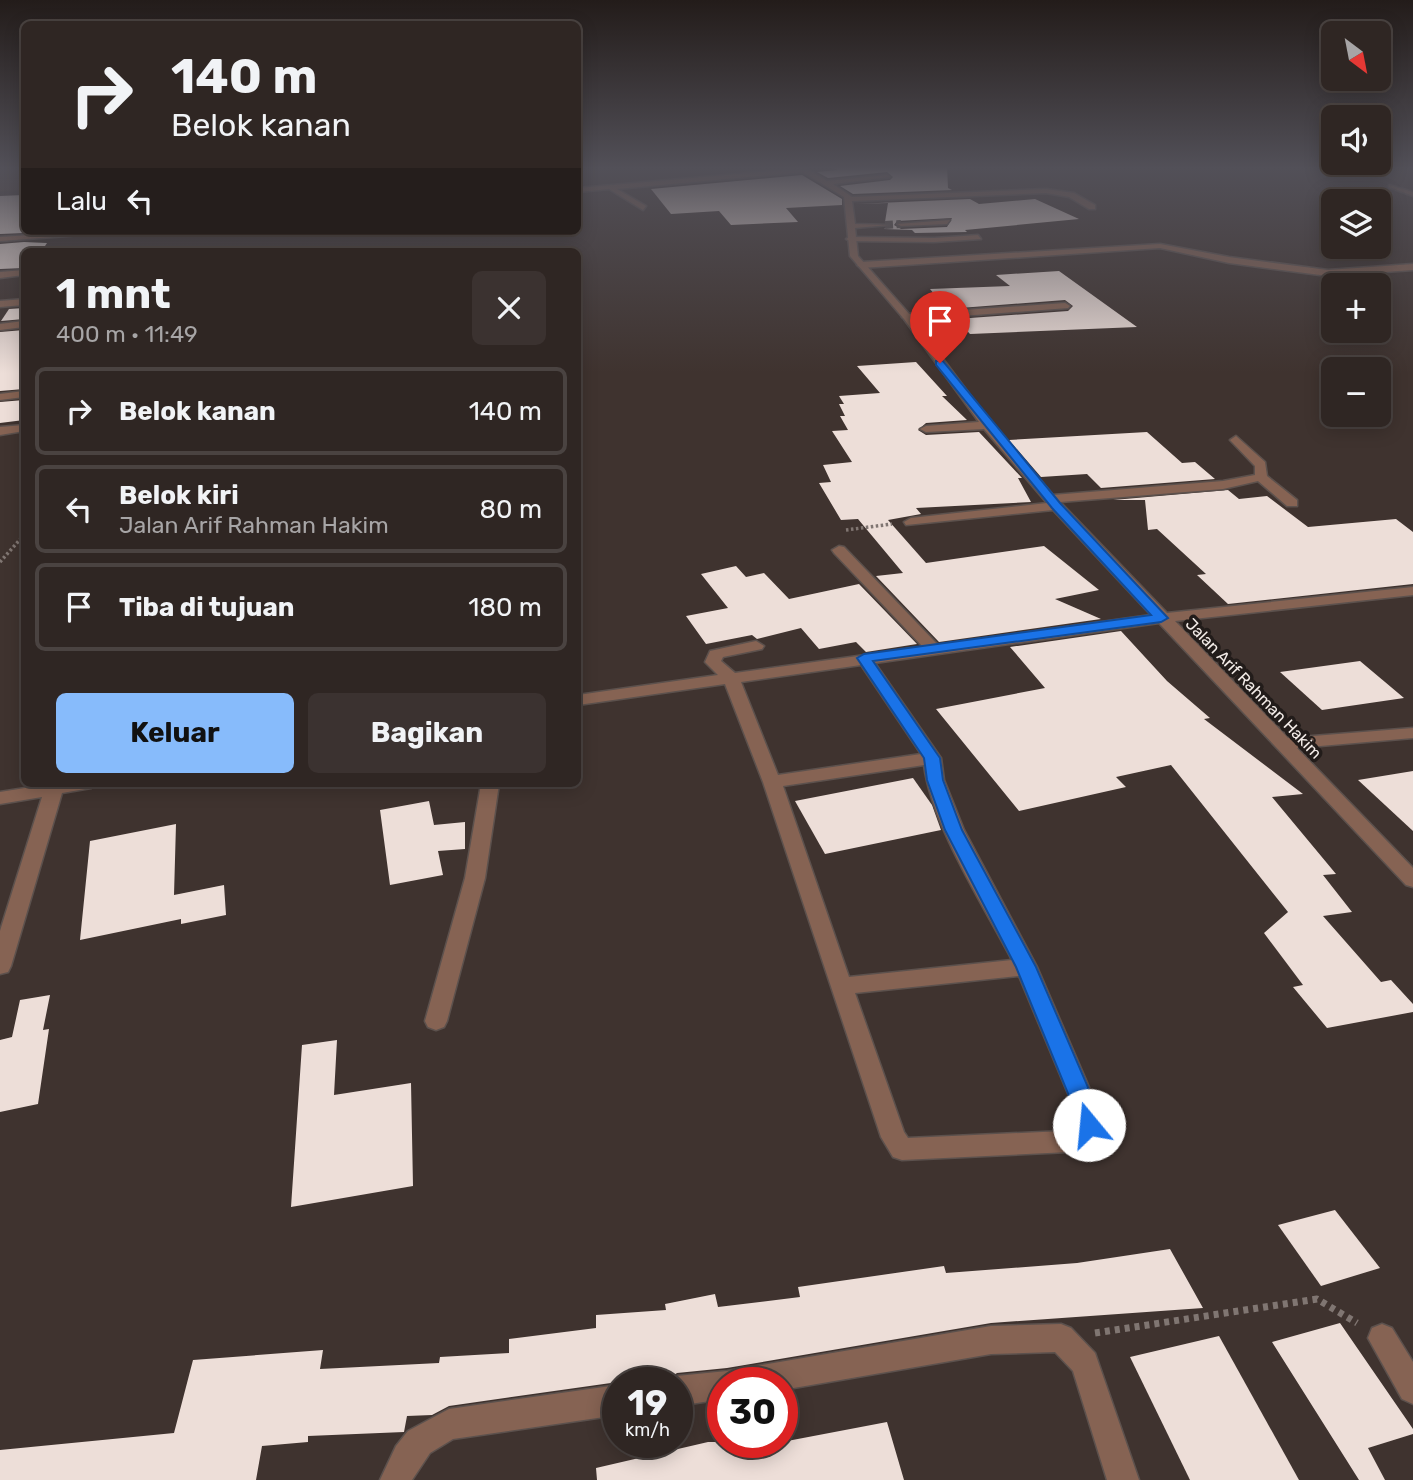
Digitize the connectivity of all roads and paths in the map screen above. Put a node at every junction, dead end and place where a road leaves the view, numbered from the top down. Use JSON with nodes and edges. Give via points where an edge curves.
{"nodes":[{"id":1,"x":96,"y":235,"type":"edge"},
{"id":2,"x":851,"y":235,"type":"edge"},
{"id":3,"x":882,"y":235,"type":"tunnel mouth"},
{"id":4,"x":978,"y":237,"type":"dead end"},
{"id":5,"x":0,"y":239,"type":"edge"},
{"id":6,"x":1413,"y":267,"type":"edge"},
{"id":7,"x":864,"y":269,"type":"junction"},
{"id":8,"x":1413,"y":272,"type":"edge"},
{"id":9,"x":21,"y":273,"type":"edge"},
{"id":10,"x":0,"y":275,"type":"edge"},
{"id":11,"x":21,"y":302,"type":"edge"},
{"id":12,"x":0,"y":304,"type":"edge"},
{"id":13,"x":1065,"y":306,"type":"dead end"},
{"id":14,"x":907,"y":317,"type":"junction"},
{"id":15,"x":21,"y":324,"type":"edge"},
{"id":16,"x":0,"y":327,"type":"edge"},
{"id":17,"x":21,"y":394,"type":"edge"},
{"id":18,"x":0,"y":397,"type":"edge"},
{"id":19,"x":987,"y":425,"type":"junction"},
{"id":20,"x":21,"y":428,"type":"edge"},
{"id":21,"x":926,"y":429,"type":"dead end"},
{"id":22,"x":0,"y":431,"type":"edge"},
{"id":23,"x":1236,"y":440,"type":"dead end"},
{"id":24,"x":1261,"y":477,"type":"junction"},
{"id":25,"x":1053,"y":502,"type":"junction"},
{"id":26,"x":1292,"y":503,"type":"dead end"},
{"id":27,"x":911,"y":522,"type":"joint"},
{"id":28,"x":21,"y":538,"type":"edge"},
{"id":29,"x":839,"y":550,"type":"joint"},
{"id":30,"x":0,"y":562,"type":"edge"},
{"id":31,"x":1413,"y":591,"type":"edge"},
{"id":32,"x":1161,"y":618,"type":"junction"},
{"id":33,"x":756,"y":646,"type":"dead end"},
{"id":34,"x":933,"y":648,"type":"junction"},
{"id":35,"x":864,"y":658,"type":"junction"},
{"id":36,"x":731,"y":678,"type":"junction"},
{"id":37,"x":581,"y":700,"type":"edge"},
{"id":38,"x":1413,"y":733,"type":"edge"},
{"id":39,"x":1284,"y":744,"type":"junction"},
{"id":40,"x":932,"y":758,"type":"junction"},
{"id":41,"x":772,"y":782,"type":"junction"},
{"id":42,"x":66,"y":787,"type":"edge"},
{"id":43,"x":490,"y":787,"type":"edge"},
{"id":44,"x":54,"y":789,"type":"junction"},
{"id":45,"x":0,"y":799,"type":"edge"},
{"id":46,"x":1413,"y":880,"type":"edge"},
{"id":47,"x":0,"y":966,"type":"edge"},
{"id":48,"x":1026,"y":967,"type":"junction"},
{"id":49,"x":842,"y":986,"type":"junction"},
{"id":50,"x":436,"y":1021,"type":"dead end"},
{"id":51,"x":1061,"y":1338,"type":"junction"},
{"id":52,"x":1382,"y":1338,"type":"joint"},
{"id":53,"x":798,"y":1373,"type":"edge"},
{"id":54,"x":1413,"y":1389,"type":"edge"},
{"id":55,"x":602,"y":1402,"type":"edge"},
{"id":56,"x":396,"y":1480,"type":"edge"},
{"id":57,"x":1123,"y":1480,"type":"edge"}],
"edges":[{"from":1,"to":5,"type":"street"},
{"from":2,"to":7,"type":"street","name":"Jalan Arif Rahman Hakim","via":[[851,249]]},
{"from":3,"to":4,"type":"street","via":[[933,240]]},
{"from":6,"to":7,"type":"street","via":[[1328,273],[1160,246]]},
{"from":7,"to":8,"type":"street","via":[[1163,252],[1337,278]]},
{"from":7,"to":14,"type":"street","name":"Jalan Arif Rahman Hakim"},
{"from":9,"to":10,"type":"street"},
{"from":11,"to":12,"type":"street"},
{"from":13,"to":14,"type":"street"},
{"from":14,"to":19,"type":"street","name":"Jalan Arif Rahman Hakim"},
{"from":15,"to":16,"type":"street"},
{"from":17,"to":18,"type":"street"},
{"from":19,"to":21,"type":"street"},
{"from":19,"to":25,"type":"street","name":"Jalan Arif Rahman Hakim"},
{"from":20,"to":22,"type":"street"},
{"from":23,"to":24,"type":"street","via":[[1261,465]]},
{"from":24,"to":25,"type":"street"},
{"from":24,"to":26,"type":"street"},
{"from":25,"to":27,"type":"street"},
{"from":25,"to":32,"type":"street","name":"Jalan Arif Rahman Hakim"},
{"from":27,"to":29,"type":"path","via":[[827,533]]},
{"from":28,"to":30,"type":"path"},
{"from":29,"to":34,"type":"street"},
{"from":31,"to":32,"type":"street"},
{"from":32,"to":34,"type":"street"},
{"from":32,"to":39,"type":"street","name":"Jalan Arif Rahman Hakim"},
{"from":33,"to":36,"type":"street","via":[[716,654],[713,662]]},
{"from":34,"to":35,"type":"street"},
{"from":35,"to":36,"type":"street"},
{"from":35,"to":40,"type":"street"},
{"from":36,"to":37,"type":"street"},
{"from":36,"to":41,"type":"street"},
{"from":38,"to":39,"type":"street"},
{"from":39,"to":46,"type":"street","name":"Jalan Arif Rahman Hakim"},
{"from":40,"to":41,"type":"street"},
{"from":40,"to":48,"type":"street","via":[[935,780],[954,830]]},
{"from":41,"to":49,"type":"street"},
{"from":42,"to":44,"type":"street"},
{"from":43,"to":50,"type":"street","via":[[475,878]]},
{"from":44,"to":45,"type":"street"},
{"from":44,"to":47,"type":"street"},
{"from":48,"to":49,"type":"street"},
{"from":48,"to":49,"type":"street","via":[[1086,1108],[1089,1125],[1069,1141],[902,1149],[893,1137]]},
{"from":51,"to":52,"type":"path","via":[[1317,1299]]},
{"from":51,"to":53,"type":"street","via":[[991,1340]]},
{"from":51,"to":57,"type":"street","via":[[1085,1363]]},
{"from":52,"to":54,"type":"street"},
{"from":55,"to":56,"type":"street","via":[[449,1424],[419,1442]]}]}
